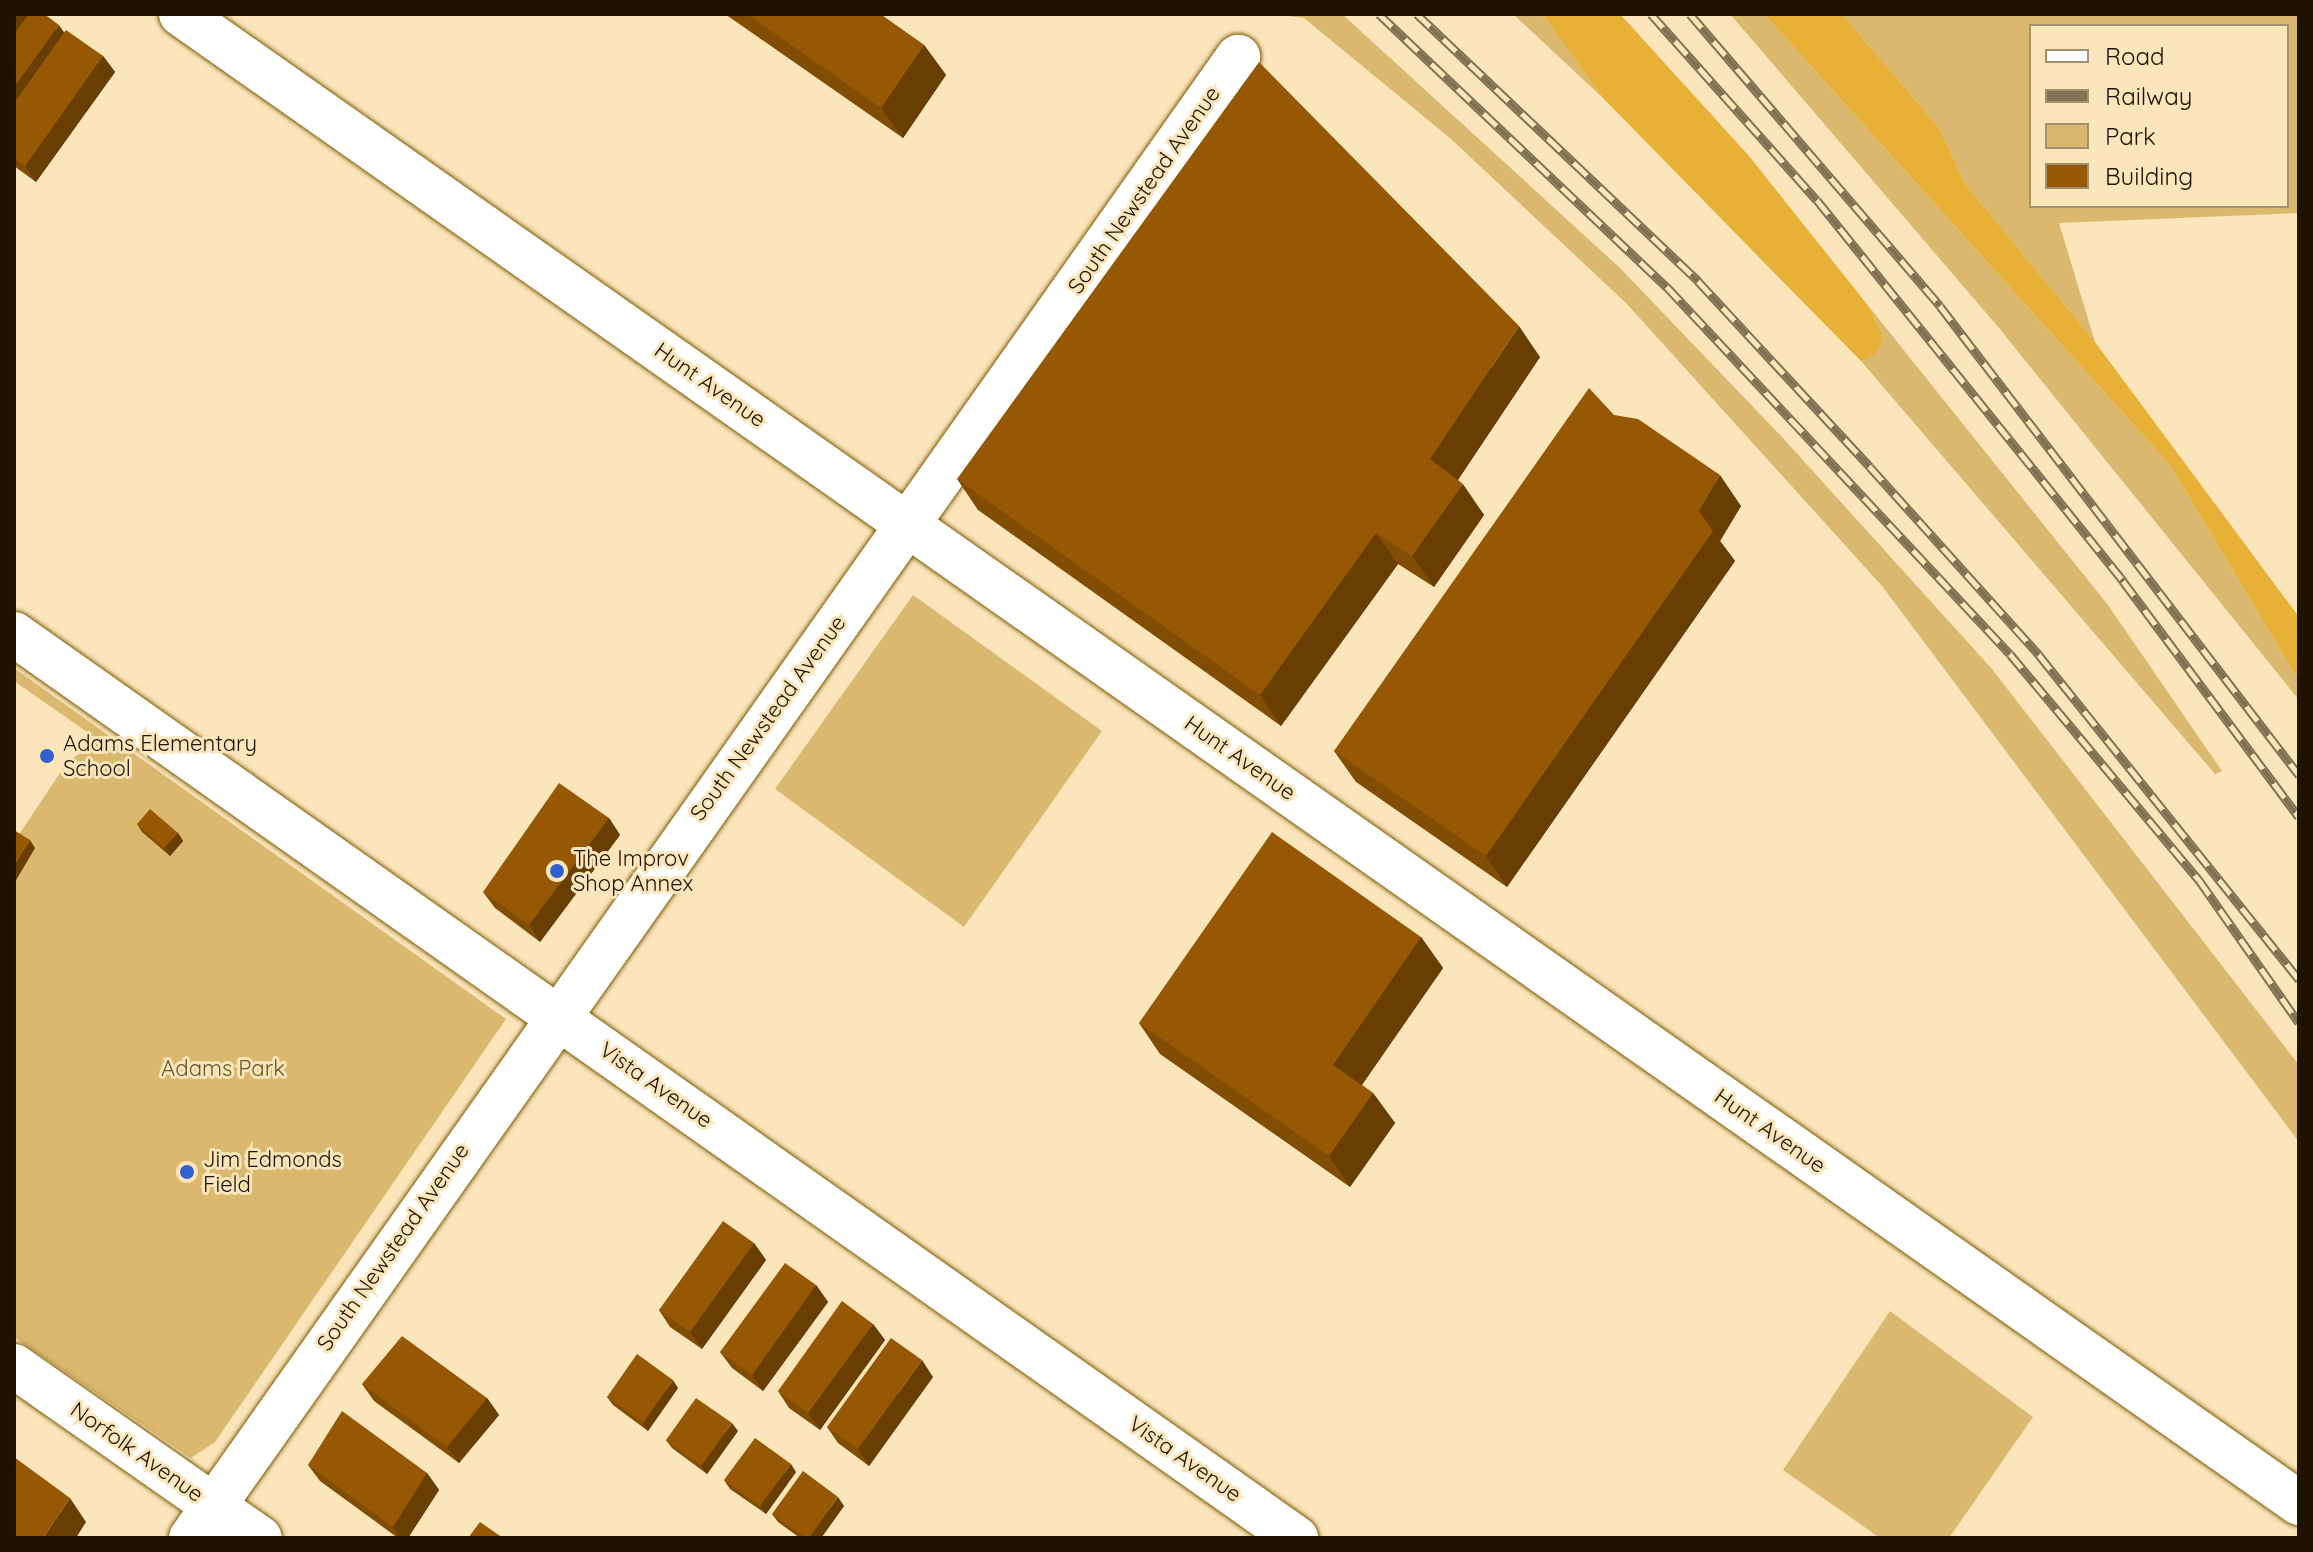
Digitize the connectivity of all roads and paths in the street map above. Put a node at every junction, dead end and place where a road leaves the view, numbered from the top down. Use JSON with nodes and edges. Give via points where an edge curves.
{"nodes":[{"id":1,"x":181,"y":14,"type":"edge"},
{"id":2,"x":1238,"y":57,"type":"dead end"},
{"id":3,"x":908,"y":524,"type":"junction"},
{"id":4,"x":14,"y":634,"type":"edge"},
{"id":5,"x":557,"y":1015,"type":"junction"},
{"id":6,"x":14,"y":1366,"type":"edge"},
{"id":7,"x":2299,"y":1503,"type":"edge"},
{"id":8,"x":202,"y":1522,"type":"edge"},
{"id":9,"x":260,"y":1538,"type":"edge"},
{"id":10,"x":1296,"y":1538,"type":"edge"}],
"edges":[{"from":1,"to":3,"type":"street","name":"Hunt Avenue"},
{"from":2,"to":3,"type":"street","name":"South Newstead Avenue"},
{"from":3,"to":5,"type":"street","name":"South Newstead Avenue"},
{"from":3,"to":7,"type":"street","name":"Hunt Avenue"},
{"from":4,"to":5,"type":"street","name":"Vista Avenue"},
{"from":5,"to":8,"type":"street","name":"South Newstead Avenue"},
{"from":5,"to":10,"type":"street","name":"Vista Avenue"},
{"from":6,"to":8,"type":"street","name":"Norfolk Avenue"},
{"from":8,"to":9,"type":"street","name":"Norfolk Avenue"}]}
